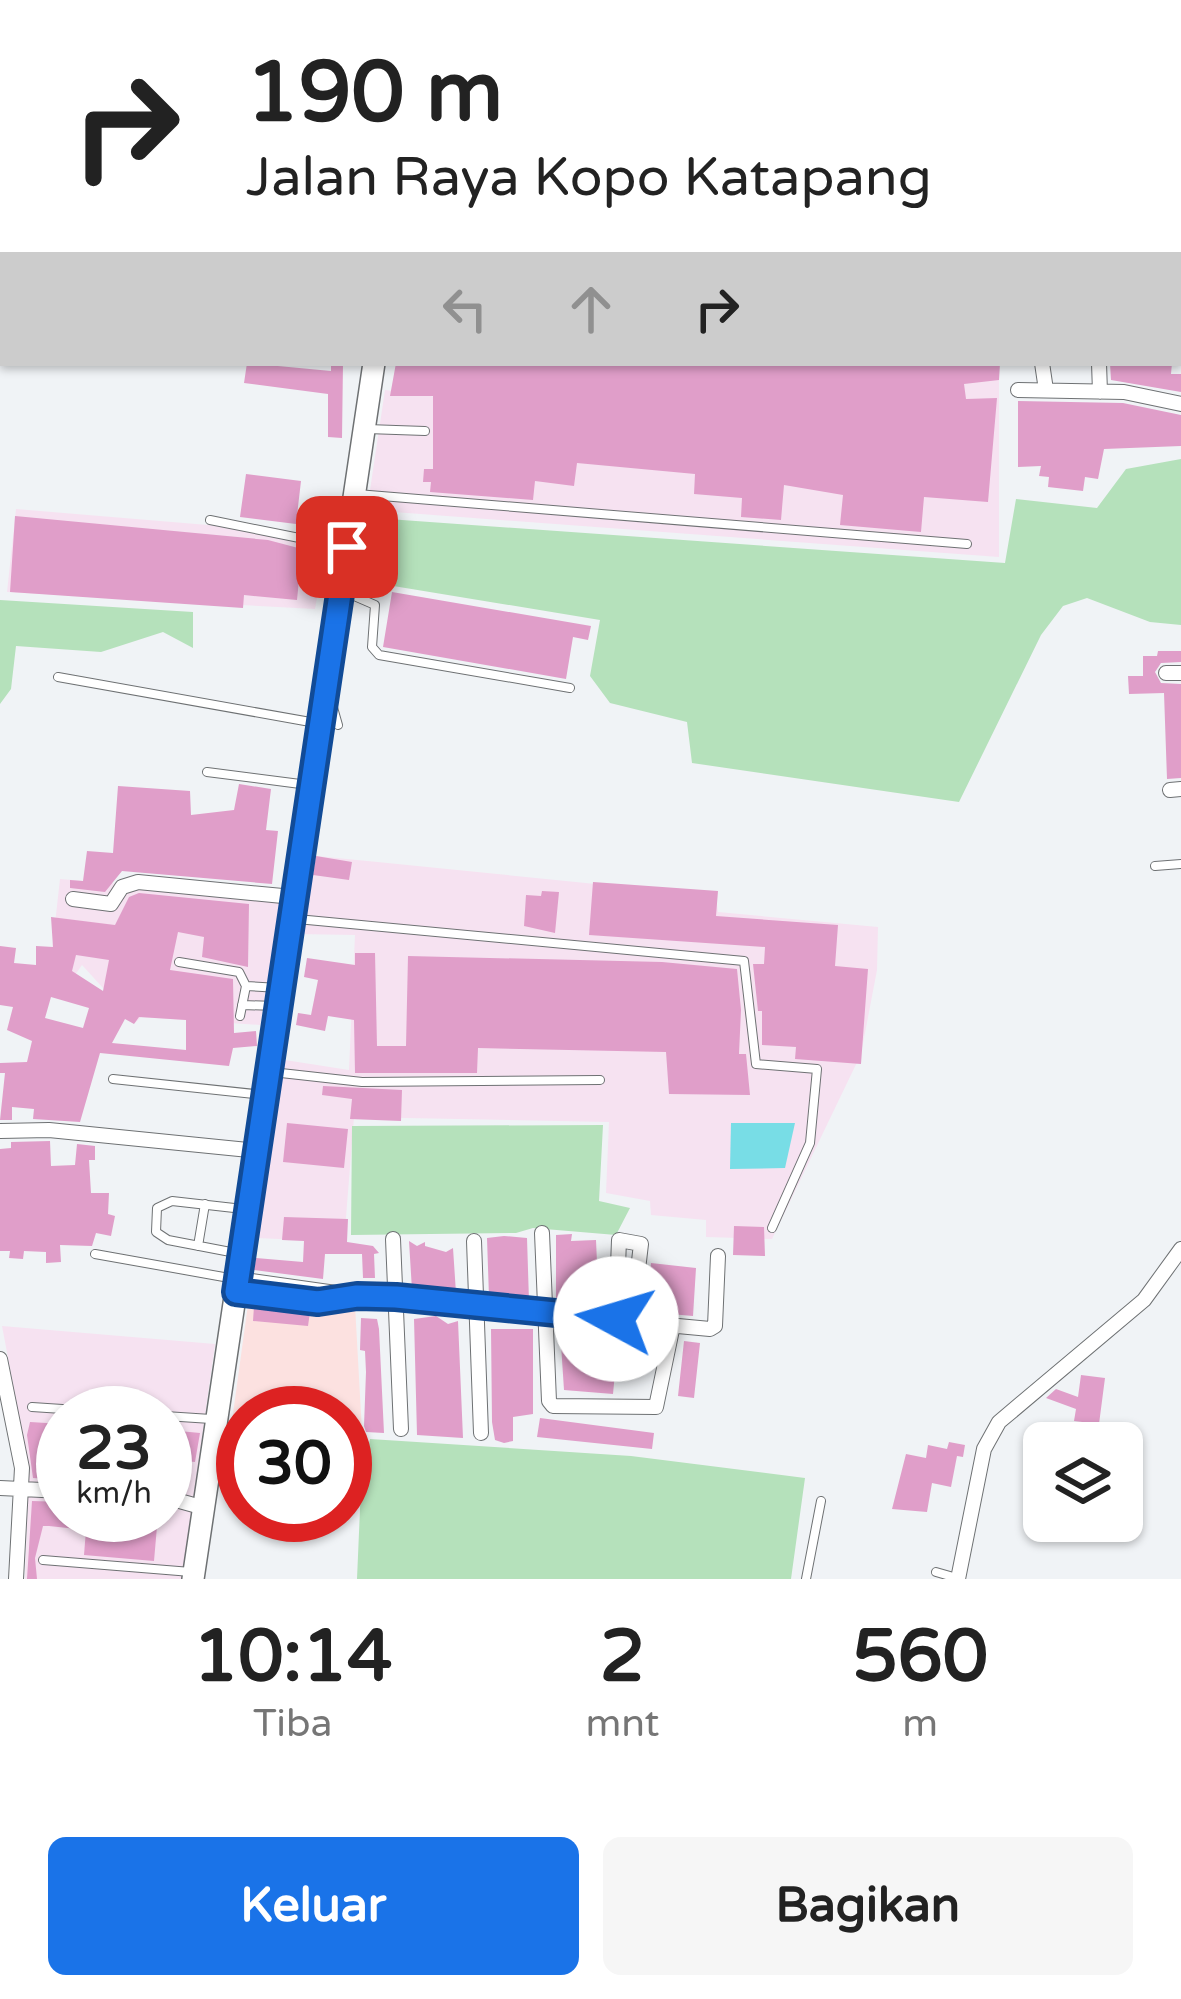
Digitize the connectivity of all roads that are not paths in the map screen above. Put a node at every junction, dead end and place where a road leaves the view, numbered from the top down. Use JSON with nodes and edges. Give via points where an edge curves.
{"nodes":[{"id":1,"x":374,"y":366,"type":"edge"},
{"id":2,"x":1042,"y":366,"type":"edge"},
{"id":3,"x":1099,"y":366,"type":"edge"},
{"id":4,"x":1018,"y":390,"type":"dead end"},
{"id":5,"x":1046,"y":390,"type":"junction"},
{"id":6,"x":1100,"y":392,"type":"junction"},
{"id":7,"x":1181,"y":404,"type":"edge"},
{"id":8,"x":364,"y":429,"type":"junction"},
{"id":9,"x":425,"y":431,"type":"dead end"},
{"id":10,"x":356,"y":493,"type":"junction"},
{"id":11,"x":210,"y":520,"type":"dead end"},
{"id":12,"x":967,"y":544,"type":"dead end"},
{"id":13,"x":347,"y":547,"type":"junction"},
{"id":14,"x":340,"y":591,"type":"junction"},
{"id":15,"x":58,"y":676,"type":"dead end"},
{"id":16,"x":570,"y":688,"type":"dead end"},
{"id":17,"x":328,"y":724,"type":"junction"},
{"id":18,"x":207,"y":772,"type":"dead end"},
{"id":19,"x":310,"y":785,"type":"junction"},
{"id":20,"x":1181,"y":864,"type":"edge"},
{"id":21,"x":1155,"y":866,"type":"dead end"},
{"id":22,"x":74,"y":899,"type":"dead end"},
{"id":23,"x":292,"y":908,"type":"junction"},
{"id":24,"x":179,"y":962,"type":"dead end"},
{"id":25,"x":246,"y":986,"type":"junction"},
{"id":26,"x":278,"y":997,"type":"junction"},
{"id":27,"x":269,"y":1072,"type":"junction"},
{"id":28,"x":113,"y":1079,"type":"dead end"},
{"id":29,"x":601,"y":1080,"type":"dead end"},
{"id":30,"x":266,"y":1095,"type":"junction"},
{"id":31,"x":0,"y":1130,"type":"edge"},
{"id":32,"x":258,"y":1150,"type":"junction"},
{"id":33,"x":205,"y":1204,"type":"junction"},
{"id":34,"x":250,"y":1210,"type":"junction"},
{"id":35,"x":772,"y":1228,"type":"dead end"},
{"id":36,"x":542,"y":1233,"type":"dead end"},
{"id":37,"x":393,"y":1239,"type":"dead end"},
{"id":38,"x":473,"y":1241,"type":"dead end"},
{"id":39,"x":198,"y":1246,"type":"junction"},
{"id":40,"x":1181,"y":1249,"type":"edge"},
{"id":41,"x":95,"y":1253,"type":"dead end"},
{"id":42,"x":242,"y":1254,"type":"junction"},
{"id":43,"x":718,"y":1256,"type":"dead end"},
{"id":44,"x":237,"y":1286,"type":"junction"},
{"id":45,"x":396,"y":1297,"type":"junction"},
{"id":46,"x":476,"y":1305,"type":"junction"},
{"id":47,"x":545,"y":1312,"type":"junction"},
{"id":48,"x":624,"y":1320,"type":"junction"},
{"id":49,"x":673,"y":1325,"type":"junction"},
{"id":50,"x":0,"y":1359,"type":"edge"},
{"id":51,"x":4,"y":1392,"type":"edge"},
{"id":52,"x":32,"y":1407,"type":"dead end"},
{"id":53,"x":36,"y":1407,"type":"edge"},
{"id":54,"x":192,"y":1418,"type":"edge"},
{"id":55,"x":215,"y":1419,"type":"junction"},
{"id":56,"x":401,"y":1429,"type":"dead end"},
{"id":57,"x":481,"y":1433,"type":"dead end"},
{"id":58,"x":0,"y":1488,"type":"edge"},
{"id":59,"x":22,"y":1489,"type":"junction"},
{"id":60,"x":36,"y":1490,"type":"edge"},
{"id":61,"x":820,"y":1501,"type":"dead end"},
{"id":62,"x":192,"y":1504,"type":"edge"},
{"id":63,"x":201,"y":1507,"type":"junction"},
{"id":64,"x":43,"y":1560,"type":"dead end"},
{"id":65,"x":936,"y":1572,"type":"dead end"},
{"id":66,"x":194,"y":1575,"type":"edge"},
{"id":67,"x":958,"y":1578,"type":"edge"},
{"id":68,"x":16,"y":1579,"type":"edge"},
{"id":69,"x":806,"y":1579,"type":"edge"}],
"edges":[{"from":1,"to":8,"type":"main road"},
{"from":2,"to":5,"type":"street"},
{"from":3,"to":6,"type":"street"},
{"from":4,"to":5,"type":"street"},
{"from":5,"to":6,"type":"street"},
{"from":6,"to":7,"type":"street"},
{"from":8,"to":9,"type":"lane"},
{"from":8,"to":10,"type":"main road"},
{"from":10,"to":12,"type":"lane"},
{"from":10,"to":13,"type":"main road"},
{"from":11,"to":13,"type":"lane"},
{"from":13,"to":14,"type":"main road"},
{"from":14,"to":16,"type":"lane","via":[[375,605],[371,647],[379,655]]},
{"from":14,"to":17,"type":"main road","via":[[323,694]]},
{"from":15,"to":17,"type":"lane"},
{"from":17,"to":19,"type":"main road"},
{"from":18,"to":19,"type":"lane"},
{"from":19,"to":23,"type":"main road"},
{"from":20,"to":21,"type":"lane"},
{"from":22,"to":23,"type":"street","via":[[113,904],[122,887],[138,882]]},
{"from":23,"to":26,"type":"main road"},
{"from":23,"to":35,"type":"lane","via":[[744,961],[756,1064],[818,1070],[810,1143]]},
{"from":24,"to":25,"type":"lane","via":[[239,972]]},
{"from":25,"to":26,"type":"lane"},
{"from":25,"to":26,"type":"lane","via":[[241,1010]]},
{"from":26,"to":27,"type":"main road"},
{"from":27,"to":29,"type":"lane","via":[[362,1082]]},
{"from":27,"to":30,"type":"main road"},
{"from":28,"to":30,"type":"lane"},
{"from":30,"to":32,"type":"main road"},
{"from":31,"to":32,"type":"street"},
{"from":32,"to":34,"type":"main road"},
{"from":33,"to":34,"type":"lane"},
{"from":33,"to":39,"type":"lane"},
{"from":33,"to":39,"type":"lane","via":[[163,1204],[155,1219],[160,1237]]},
{"from":34,"to":42,"type":"main road"},
{"from":36,"to":47,"type":"street"},
{"from":37,"to":45,"type":"street"},
{"from":38,"to":46,"type":"street"},
{"from":39,"to":42,"type":"lane"},
{"from":40,"to":67,"type":"street","via":[[1144,1300],[999,1422],[984,1449]]},
{"from":41,"to":44,"type":"lane"},
{"from":42,"to":44,"type":"main road"},
{"from":43,"to":49,"type":"street","via":[[714,1328]]},
{"from":44,"to":45,"type":"street"},
{"from":44,"to":55,"type":"main road"},
{"from":45,"to":46,"type":"street"},
{"from":45,"to":56,"type":"street"},
{"from":46,"to":47,"type":"street"},
{"from":46,"to":57,"type":"street"},
{"from":47,"to":48,"type":"street"},
{"from":47,"to":49,"type":"street","via":[[554,1406],[656,1407]]},
{"from":48,"to":48,"type":"street","via":[[619,1240],[641,1246]]},
{"from":48,"to":49,"type":"street"},
{"from":50,"to":51,"type":"street"},
{"from":51,"to":59,"type":"street"},
{"from":52,"to":53,"type":"lane"},
{"from":54,"to":55,"type":"lane"},
{"from":55,"to":63,"type":"main road"},
{"from":58,"to":59,"type":"street"},
{"from":59,"to":60,"type":"street"},
{"from":59,"to":68,"type":"street"},
{"from":61,"to":69,"type":"lane"},
{"from":62,"to":63,"type":"street"},
{"from":63,"to":66,"type":"main road"},
{"from":64,"to":66,"type":"lane"},
{"from":65,"to":67,"type":"lane"}]}
